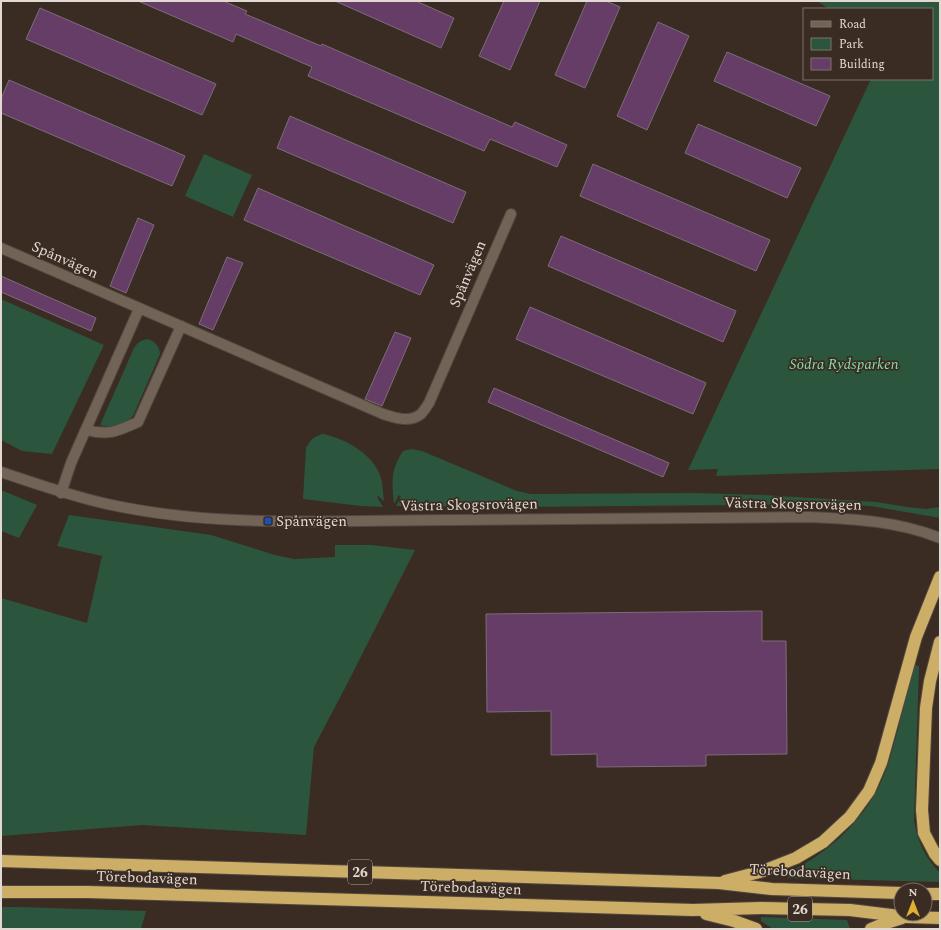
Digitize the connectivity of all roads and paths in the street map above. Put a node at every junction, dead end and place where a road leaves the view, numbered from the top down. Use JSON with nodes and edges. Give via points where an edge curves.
{"nodes":[{"id":1,"x":511,"y":214,"type":"dead end"},
{"id":2,"x":1,"y":248,"type":"edge"},
{"id":3,"x":139,"y":309,"type":"junction"},
{"id":4,"x":180,"y":326,"type":"junction"},
{"id":5,"x":86,"y":430,"type":"junction"},
{"id":6,"x":1,"y":472,"type":"edge"},
{"id":7,"x":60,"y":492,"type":"junction"},
{"id":8,"x":940,"y":538,"type":"edge"},
{"id":9,"x":940,"y":577,"type":"edge"},
{"id":10,"x":940,"y":642,"type":"edge"},
{"id":11,"x":940,"y":860,"type":"edge"},
{"id":12,"x":1,"y":862,"type":"edge"},
{"id":13,"x":718,"y":883,"type":"junction"},
{"id":14,"x":1,"y":892,"type":"edge"},
{"id":15,"x":893,"y":893,"type":"edge"},
{"id":16,"x":693,"y":910,"type":"junction"},
{"id":17,"x":893,"y":915,"type":"edge"},
{"id":18,"x":893,"y":921,"type":"edge"},
{"id":19,"x":756,"y":929,"type":"edge"},
{"id":20,"x":871,"y":929,"type":"edge"}],
"edges":[{"from":1,"to":4,"type":"street","name":"Spånvägen","via":[[429,403],[422,414],[412,419],[399,419],[383,414]]},
{"from":2,"to":3,"type":"street","name":"Spånvägen"},
{"from":3,"to":4,"type":"street","name":"Spånvägen"},
{"from":3,"to":5,"type":"street"},
{"from":4,"to":5,"type":"street","via":[[138,422],[116,432],[98,433]]},
{"from":5,"to":7,"type":"street"},
{"from":6,"to":7,"type":"street","name":"Västra Skogsrovägen"},
{"from":7,"to":8,"type":"street","name":"Västra Skogsrovägen","via":[[154,513],[210,519],[314,522],[810,517],[875,521]]},
{"from":9,"to":13,"type":"highway","via":[[916,637],[881,763],[869,791],[850,816],[823,842],[796,858],[769,869]]},
{"from":10,"to":11,"type":"highway","via":[[926,708],[922,810],[924,833]]},
{"from":12,"to":13,"type":"highway","name":"Törebodavägen","number":"26"},
{"from":13,"to":15,"type":"highway","name":"Törebodavägen","number":"26","via":[[772,889]]},
{"from":14,"to":16,"type":"highway","name":"Törebodavägen","number":"26","via":[[88,892]]},
{"from":16,"to":17,"type":"highway","name":"Törebodavägen","number":"26","via":[[850,910]]},
{"from":16,"to":19,"type":"highway"},
{"from":18,"to":20,"type":"highway"}]}
